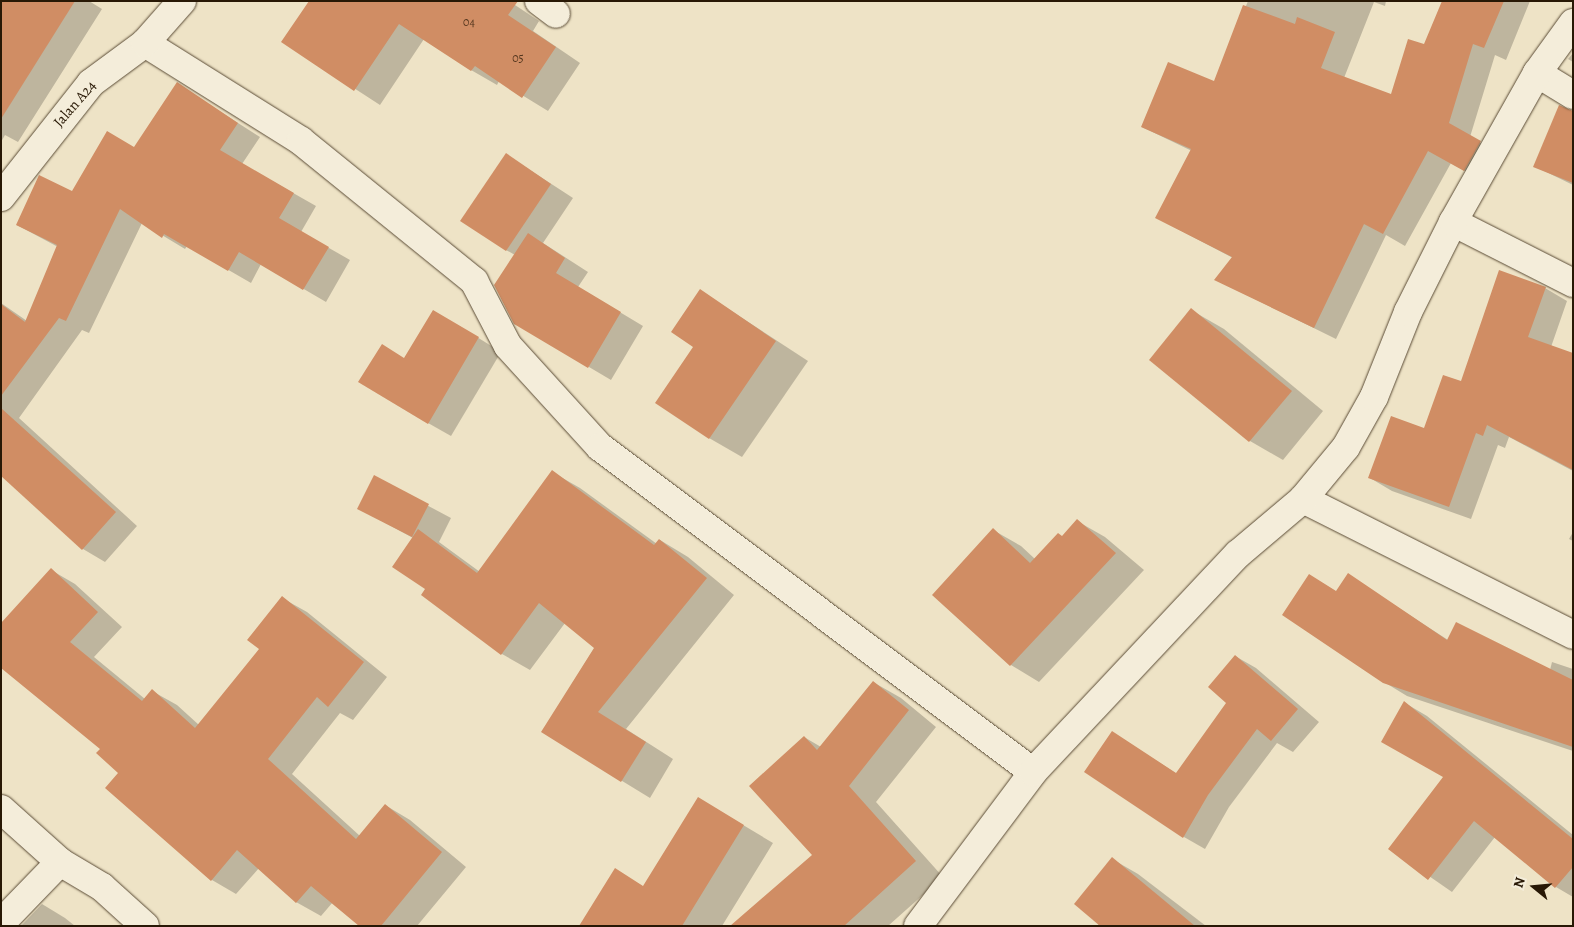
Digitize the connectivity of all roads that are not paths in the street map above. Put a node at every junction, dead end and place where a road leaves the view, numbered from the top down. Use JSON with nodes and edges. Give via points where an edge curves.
{"nodes":[{"id":1,"x":182,"y":1,"type":"edge"},
{"id":2,"x":1573,"y":23,"type":"edge"},
{"id":3,"x":145,"y":43,"type":"junction"},
{"id":4,"x":1537,"y":73,"type":"junction"},
{"id":5,"x":1573,"y":95,"type":"edge"},
{"id":6,"x":1,"y":197,"type":"edge"},
{"id":7,"x":1453,"y":222,"type":"junction"},
{"id":8,"x":1573,"y":283,"type":"edge"},
{"id":9,"x":1303,"y":499,"type":"junction"},
{"id":10,"x":1573,"y":635,"type":"edge"},
{"id":11,"x":1033,"y":772,"type":"junction"},
{"id":12,"x":1,"y":809,"type":"edge"},
{"id":13,"x":60,"y":862,"type":"junction"},
{"id":14,"x":1,"y":923,"type":"edge"},
{"id":15,"x":144,"y":926,"type":"edge"},
{"id":16,"x":918,"y":926,"type":"edge"}],
"edges":[{"from":1,"to":3,"type":"street","name":"Jalan A24"},
{"from":2,"to":4,"type":"street"},
{"from":3,"to":6,"type":"street","name":"Jalan A24","via":[[91,83]]},
{"from":3,"to":11,"type":"street","via":[[301,141],[474,281],[508,346],[600,447]]},
{"from":4,"to":5,"type":"street"},
{"from":4,"to":7,"type":"street"},
{"from":7,"to":8,"type":"street"},
{"from":7,"to":9,"type":"street","via":[[1408,312],[1374,397],[1346,447]]},
{"from":9,"to":10,"type":"street"},
{"from":9,"to":11,"type":"street","via":[[1238,554]]},
{"from":11,"to":16,"type":"street"},
{"from":12,"to":13,"type":"street"},
{"from":13,"to":14,"type":"street"},
{"from":13,"to":15,"type":"street","via":[[102,887]]}]}
